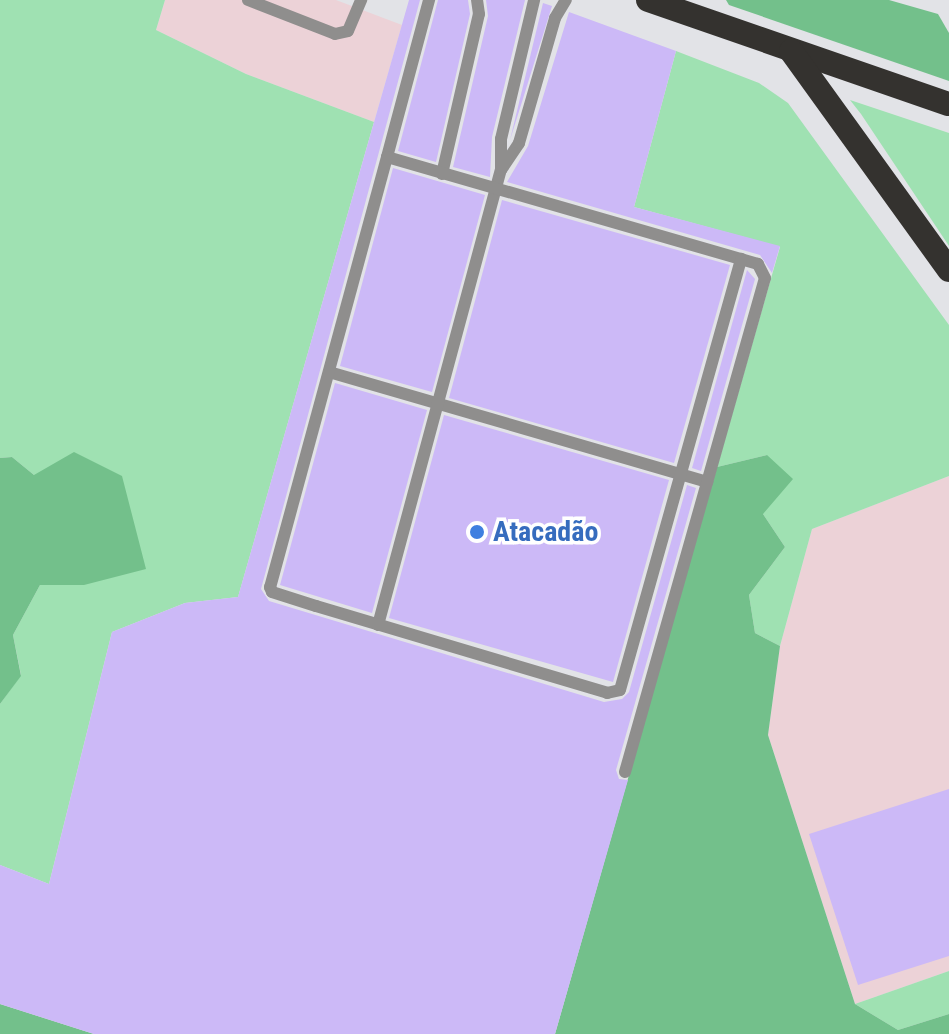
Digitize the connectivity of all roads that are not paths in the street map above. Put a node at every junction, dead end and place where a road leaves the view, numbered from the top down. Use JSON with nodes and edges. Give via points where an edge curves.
{"nodes":[{"id":1,"x":248,"y":0,"type":"edge"},
{"id":2,"x":361,"y":0,"type":"edge"},
{"id":3,"x":429,"y":0,"type":"edge"},
{"id":4,"x":477,"y":0,"type":"edge"},
{"id":5,"x":534,"y":0,"type":"edge"},
{"id":6,"x":566,"y":0,"type":"edge"},
{"id":7,"x":648,"y":0,"type":"edge"},
{"id":8,"x":791,"y":51,"type":"junction"},
{"id":9,"x":949,"y":104,"type":"edge"},
{"id":10,"x":387,"y":157,"type":"junction"},
{"id":11,"x":501,"y":170,"type":"junction"},
{"id":12,"x":442,"y":174,"type":"junction"},
{"id":13,"x":496,"y":191,"type":"junction"},
{"id":14,"x":741,"y":259,"type":"junction"},
{"id":15,"x":949,"y":270,"type":"edge"},
{"id":16,"x":329,"y":372,"type":"junction"},
{"id":17,"x":439,"y":404,"type":"junction"},
{"id":18,"x":678,"y":474,"type":"junction"},
{"id":19,"x":707,"y":482,"type":"junction"},
{"id":20,"x":378,"y":625,"type":"junction"},
{"id":21,"x":625,"y":772,"type":"dead end"}],
"edges":[{"from":1,"to":2,"type":"lane","via":[[343,34]]},
{"from":3,"to":10,"type":"lane"},
{"from":4,"to":12,"type":"lane","via":[[479,14]]},
{"from":5,"to":11,"type":"lane","via":[[501,139]]},
{"from":6,"to":11,"type":"lane","via":[[555,18],[519,143]]},
{"from":7,"to":8,"type":"highway"},
{"from":8,"to":9,"type":"highway"},
{"from":8,"to":15,"type":"highway"},
{"from":10,"to":12,"type":"lane"},
{"from":10,"to":16,"type":"lane"},
{"from":11,"to":13,"type":"lane"},
{"from":12,"to":13,"type":"lane"},
{"from":13,"to":14,"type":"lane"},
{"from":13,"to":17,"type":"lane"},
{"from":14,"to":18,"type":"lane"},
{"from":14,"to":19,"type":"lane","via":[[758,264],[765,278]]},
{"from":16,"to":17,"type":"lane"},
{"from":16,"to":20,"type":"lane","via":[[270,590]]},
{"from":17,"to":18,"type":"lane"},
{"from":17,"to":20,"type":"lane"},
{"from":18,"to":19,"type":"lane"},
{"from":18,"to":20,"type":"lane","via":[[623,684],[615,693]]},
{"from":19,"to":21,"type":"lane"}]}
